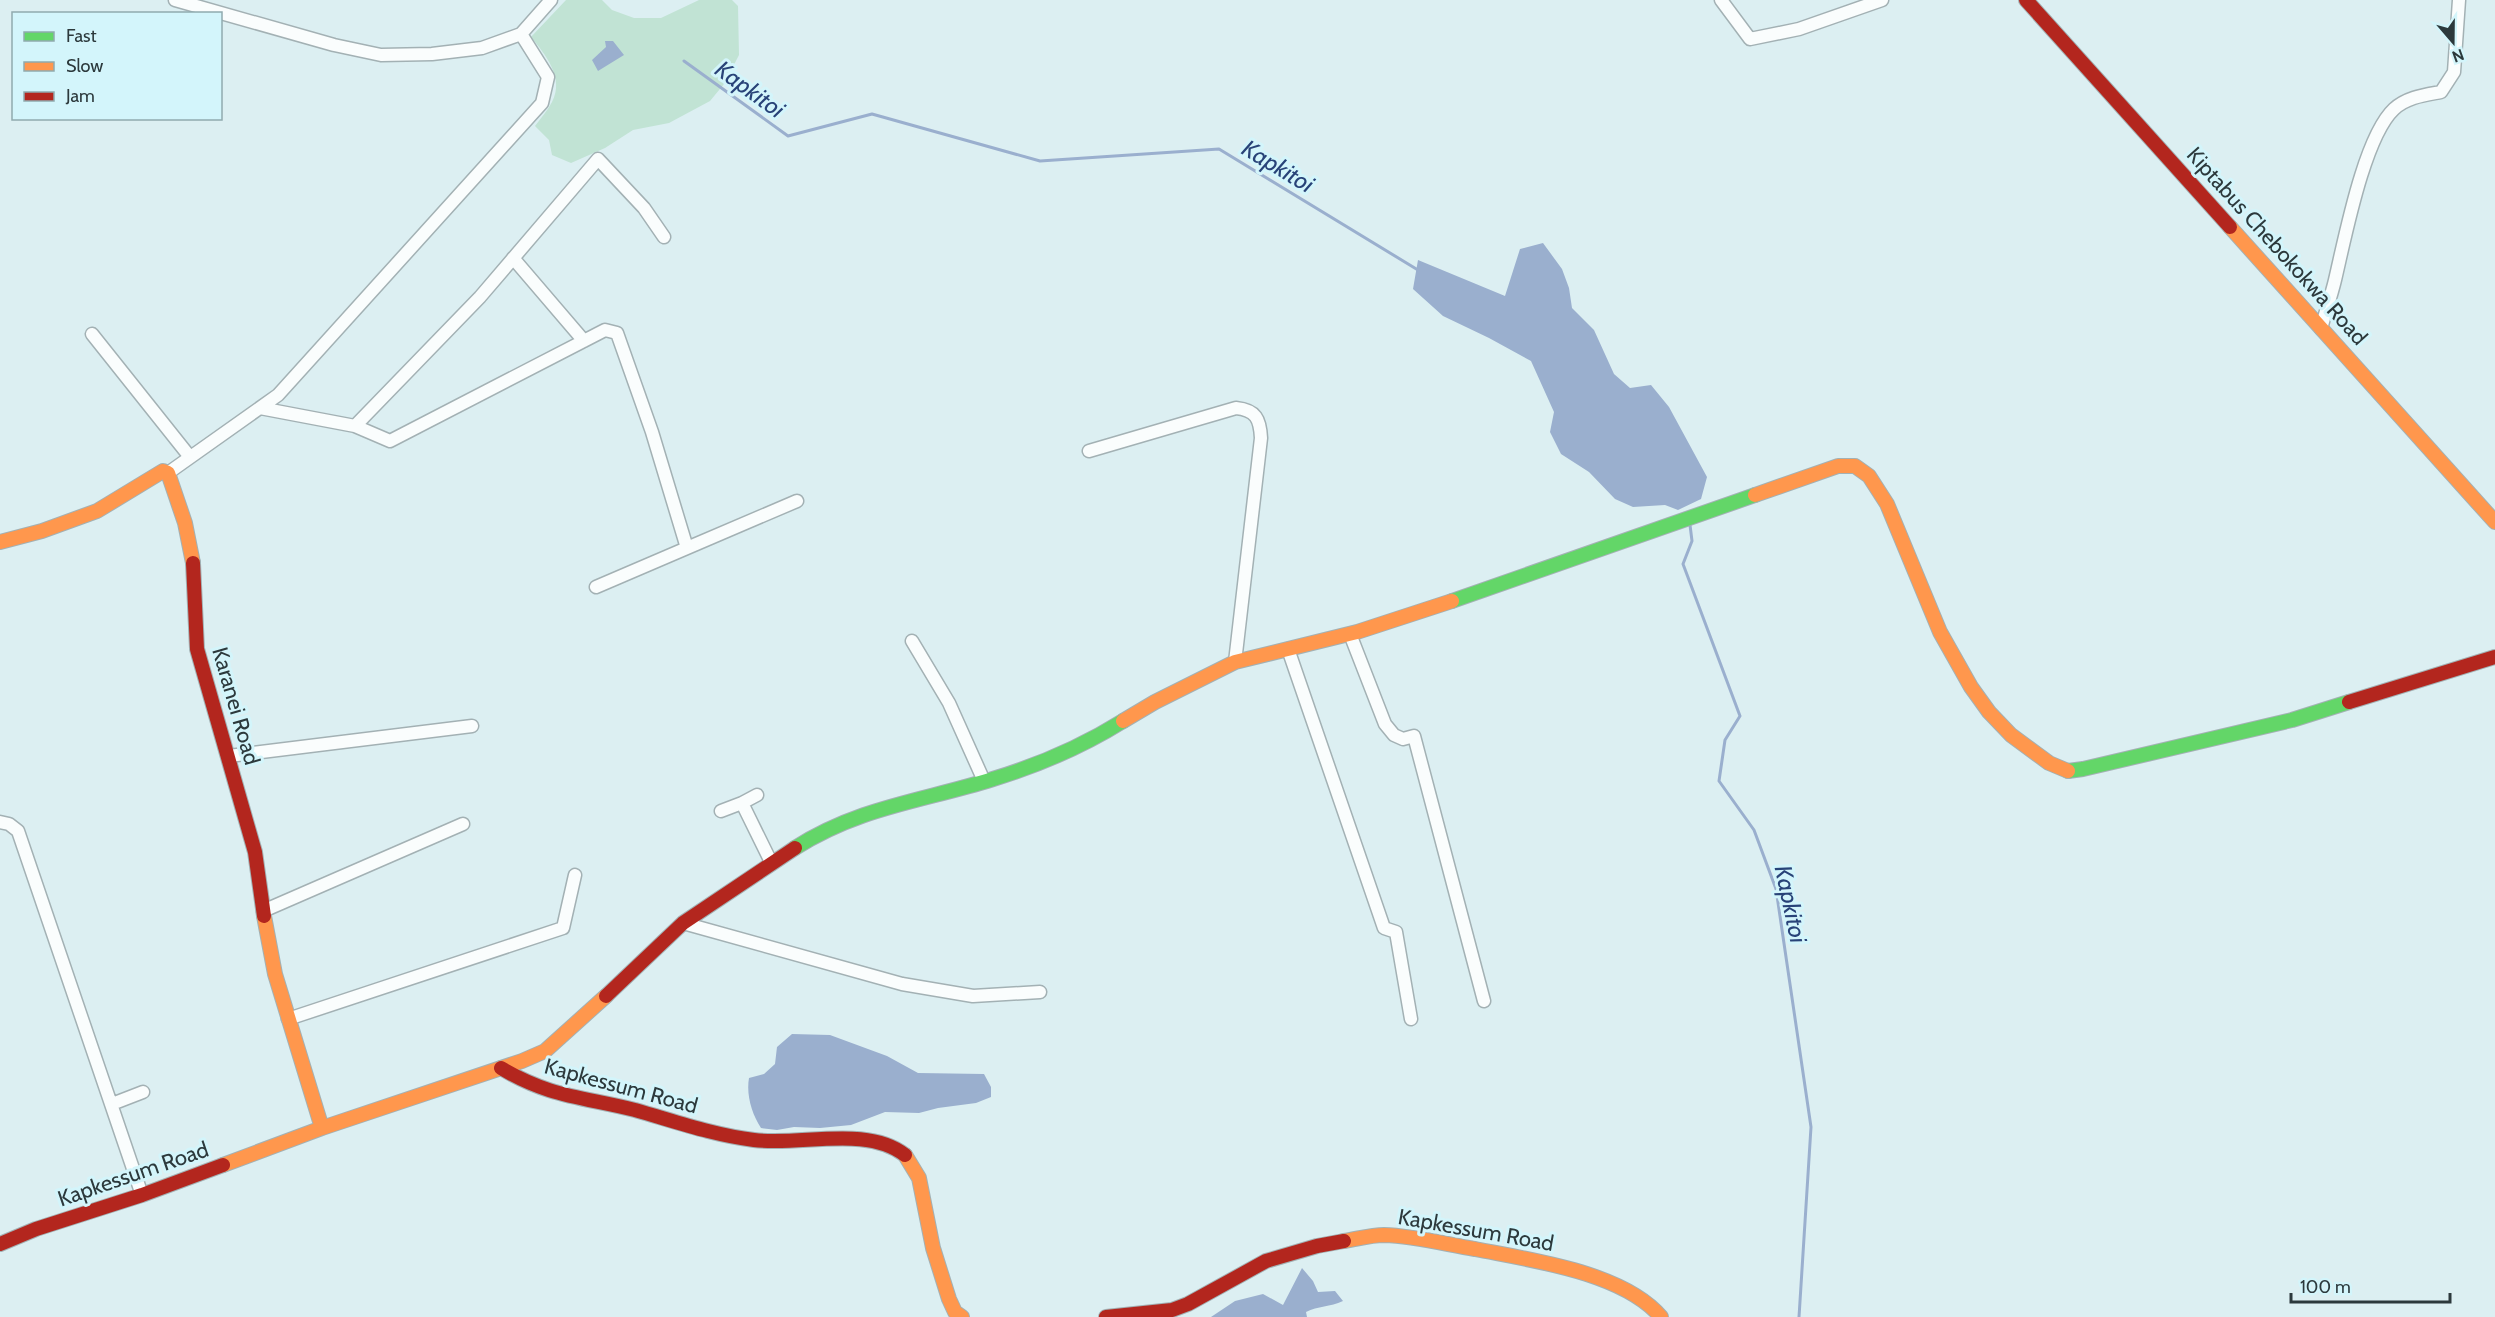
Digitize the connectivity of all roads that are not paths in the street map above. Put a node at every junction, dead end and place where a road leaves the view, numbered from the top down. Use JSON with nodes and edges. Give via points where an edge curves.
{"nodes":[{"id":1,"x":175,"y":0,"type":"edge"},
{"id":2,"x":551,"y":0,"type":"edge"},
{"id":3,"x":1721,"y":0,"type":"edge"},
{"id":4,"x":1882,"y":0,"type":"edge"},
{"id":5,"x":2026,"y":0,"type":"edge"},
{"id":6,"x":2459,"y":0,"type":"edge"},
{"id":7,"x":217,"y":12,"type":"edge"},
{"id":8,"x":222,"y":13,"type":"edge"},
{"id":9,"x":521,"y":34,"type":"junction"},
{"id":10,"x":664,"y":237,"type":"dead end"},
{"id":11,"x":513,"y":258,"type":"junction"},
{"id":12,"x":2321,"y":329,"type":"junction"},
{"id":13,"x":92,"y":334,"type":"dead end"},
{"id":14,"x":584,"y":341,"type":"junction"},
{"id":15,"x":260,"y":408,"type":"junction"},
{"id":16,"x":355,"y":426,"type":"junction"},
{"id":17,"x":1089,"y":451,"type":"dead end"},
{"id":18,"x":190,"y":457,"type":"junction"},
{"id":19,"x":168,"y":473,"type":"junction"},
{"id":20,"x":797,"y":501,"type":"dead end"},
{"id":21,"x":2495,"y":522,"type":"edge"},
{"id":22,"x":0,"y":542,"type":"edge"},
{"id":23,"x":687,"y":548,"type":"junction"},
{"id":24,"x":596,"y":587,"type":"dead end"},
{"id":25,"x":1350,"y":633,"type":"junction"},
{"id":26,"x":912,"y":641,"type":"dead end"},
{"id":27,"x":1288,"y":649,"type":"junction"},
{"id":28,"x":2495,"y":657,"type":"edge"},
{"id":29,"x":1235,"y":662,"type":"junction"},
{"id":30,"x":472,"y":726,"type":"dead end"},
{"id":31,"x":229,"y":756,"type":"junction"},
{"id":32,"x":984,"y":782,"type":"junction"},
{"id":33,"x":757,"y":795,"type":"dead end"},
{"id":34,"x":742,"y":803,"type":"junction"},
{"id":35,"x":721,"y":811,"type":"dead end"},
{"id":36,"x":0,"y":822,"type":"edge"},
{"id":37,"x":463,"y":824,"type":"dead end"},
{"id":38,"x":771,"y":862,"type":"junction"},
{"id":39,"x":574,"y":875,"type":"dead end"},
{"id":40,"x":262,"y":911,"type":"junction"},
{"id":41,"x":683,"y":923,"type":"junction"},
{"id":42,"x":1040,"y":992,"type":"dead end"},
{"id":43,"x":1484,"y":1001,"type":"dead end"},
{"id":44,"x":288,"y":1019,"type":"junction"},
{"id":45,"x":1411,"y":1019,"type":"dead end"},
{"id":46,"x":501,"y":1068,"type":"junction"},
{"id":47,"x":143,"y":1092,"type":"dead end"},
{"id":48,"x":112,"y":1104,"type":"junction"},
{"id":49,"x":322,"y":1128,"type":"junction"},
{"id":50,"x":142,"y":1195,"type":"junction"},
{"id":51,"x":0,"y":1244,"type":"edge"},
{"id":52,"x":962,"y":1317,"type":"edge"},
{"id":53,"x":1106,"y":1317,"type":"edge"},
{"id":54,"x":1661,"y":1317,"type":"edge"}],
"edges":[{"from":1,"to":7,"type":"street"},
{"from":2,"to":9,"type":"street"},
{"from":3,"to":4,"type":"street","via":[[1750,39],[1799,29]]},
{"from":5,"to":12,"type":"street","name":"Kiptabus Chebokokwa Road"},
{"from":6,"to":12,"type":"street","via":[[2454,72],[2448,83],[2441,92],[2421,95],[2395,108],[2371,149]]},
{"from":8,"to":9,"type":"street","via":[[381,56],[482,48]]},
{"from":9,"to":15,"type":"street","via":[[548,77],[542,103],[278,396]]},
{"from":10,"to":11,"type":"street","via":[[644,208],[598,159]]},
{"from":11,"to":14,"type":"street"},
{"from":11,"to":16,"type":"street"},
{"from":12,"to":21,"type":"street","name":"Kiptabus Chebokokwa Road"},
{"from":13,"to":18,"type":"street"},
{"from":14,"to":16,"type":"street","via":[[390,441]]},
{"from":14,"to":23,"type":"street","via":[[605,330],[617,333]]},
{"from":15,"to":16,"type":"street"},
{"from":15,"to":18,"type":"street"},
{"from":17,"to":29,"type":"street","via":[[1236,408],[1248,409],[1257,418],[1261,438]]},
{"from":18,"to":19,"type":"street"},
{"from":19,"to":22,"type":"street","via":[[163,471],[96,511]]},
{"from":19,"to":31,"type":"street","name":"Karanei Road","via":[[190,544],[197,655]]},
{"from":20,"to":23,"type":"street"},
{"from":23,"to":24,"type":"street"},
{"from":25,"to":27,"type":"street"},
{"from":25,"to":28,"type":"street","via":[[1823,470],[1853,466],[1869,476],[1881,494],[1956,661],[1978,699],[2011,735],[2064,770],[2088,768],[2292,720]]},
{"from":25,"to":43,"type":"street","via":[[1385,724],[1403,739],[1414,736]]},
{"from":26,"to":32,"type":"street","via":[[949,703]]},
{"from":27,"to":29,"type":"street"},
{"from":27,"to":45,"type":"street","via":[[1384,928],[1396,932]]},
{"from":29,"to":32,"type":"street","via":[[1155,702],[1094,739]]},
{"from":30,"to":31,"type":"street"},
{"from":31,"to":40,"type":"street","name":"Karanei Road","via":[[255,852]]},
{"from":32,"to":38,"type":"street","via":[[858,816]]},
{"from":33,"to":34,"type":"street"},
{"from":34,"to":35,"type":"street"},
{"from":34,"to":38,"type":"street"},
{"from":36,"to":48,"type":"street","via":[[18,831]]},
{"from":37,"to":40,"type":"street"},
{"from":38,"to":41,"type":"street"},
{"from":39,"to":44,"type":"street","via":[[563,928]]},
{"from":40,"to":44,"type":"street","name":"Karanei Road"},
{"from":41,"to":42,"type":"street","via":[[902,984],[974,996]]},
{"from":41,"to":46,"type":"street","via":[[564,1037],[545,1051]]},
{"from":44,"to":49,"type":"street","name":"Karanei Road"},
{"from":46,"to":49,"type":"street","name":"Kapkessum Road"},
{"from":46,"to":52,"type":"street","name":"Kapkessum Road","via":[[540,1089],[734,1137],[773,1143],[853,1139],[883,1142],[897,1149],[909,1159],[919,1179],[947,1294],[957,1315]]},
{"from":47,"to":48,"type":"street"},
{"from":48,"to":50,"type":"street"},
{"from":49,"to":50,"type":"street","name":"Kapkessum Road"},
{"from":50,"to":51,"type":"street","name":"Kapkessum Road"},
{"from":53,"to":54,"type":"street","name":"Kapkessum Road","via":[[1172,1310],[1266,1261],[1317,1246],[1382,1235],[1572,1268],[1623,1290]]}]}
